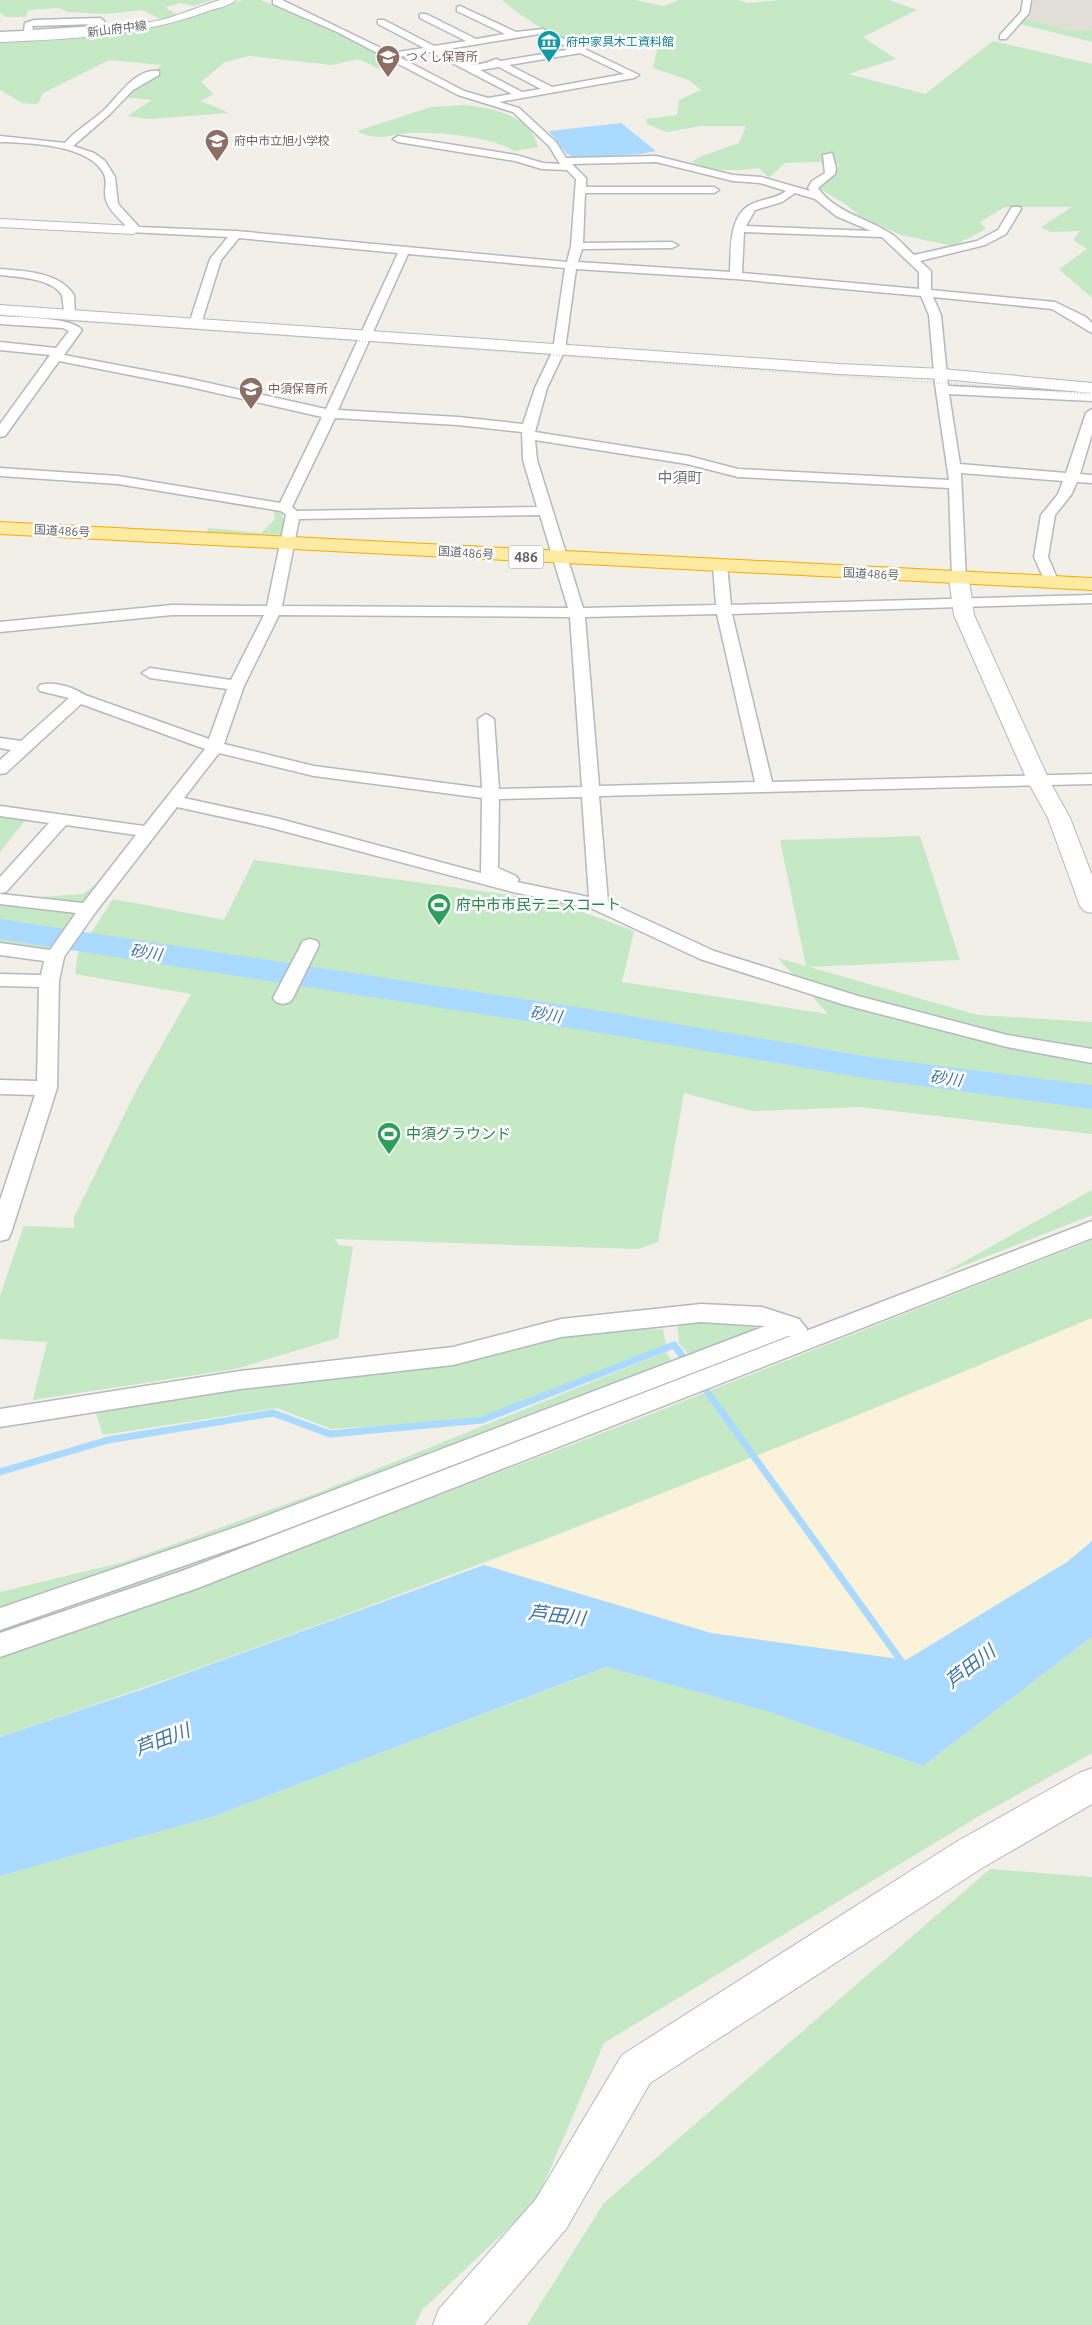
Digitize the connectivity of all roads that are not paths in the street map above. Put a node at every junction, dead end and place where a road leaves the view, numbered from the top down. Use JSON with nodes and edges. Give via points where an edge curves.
{"nodes":[{"id":1,"x":231,"y":0,"type":"edge"},
{"id":2,"x":278,"y":0,"type":"edge"},
{"id":3,"x":1026,"y":0,"type":"edge"},
{"id":4,"x":460,"y":9,"type":"dead end"},
{"id":5,"x":423,"y":16,"type":"dead end"},
{"id":6,"x":381,"y":22,"type":"dead end"},
{"id":7,"x":29,"y":33,"type":"junction"},
{"id":8,"x":514,"y":35,"type":"junction"},
{"id":9,"x":0,"y":37,"type":"edge"},
{"id":10,"x":1003,"y":38,"type":"dead end"},
{"id":11,"x":475,"y":42,"type":"junction"},
{"id":12,"x":460,"y":44,"type":"junction"},
{"id":13,"x":432,"y":49,"type":"junction"},
{"id":14,"x":582,"y":50,"type":"junction"},
{"id":15,"x":390,"y":56,"type":"junction"},
{"id":16,"x":499,"y":64,"type":"junction"},
{"id":17,"x":470,"y":69,"type":"junction"},
{"id":18,"x":156,"y":73,"type":"dead end"},
{"id":19,"x":551,"y":90,"type":"junction"},
{"id":20,"x":521,"y":95,"type":"junction"},
{"id":21,"x":489,"y":101,"type":"junction"},
{"id":22,"x":0,"y":139,"type":"edge"},
{"id":23,"x":398,"y":139,"type":"dead end"},
{"id":24,"x":67,"y":147,"type":"junction"},
{"id":25,"x":828,"y":155,"type":"dead end"},
{"id":26,"x":566,"y":164,"type":"junction"},
{"id":27,"x":794,"y":189,"type":"junction"},
{"id":28,"x":580,"y":190,"type":"junction"},
{"id":29,"x":714,"y":190,"type":"dead end"},
{"id":30,"x":819,"y":197,"type":"junction"},
{"id":31,"x":1016,"y":209,"type":"dead end"},
{"id":32,"x":0,"y":223,"type":"edge"},
{"id":33,"x":739,"y":229,"type":"junction"},
{"id":34,"x":133,"y":230,"type":"junction"},
{"id":35,"x":236,"y":234,"type":"junction"},
{"id":36,"x":886,"y":235,"type":"junction"},
{"id":37,"x":672,"y":245,"type":"dead end"},
{"id":38,"x":577,"y":246,"type":"junction"},
{"id":39,"x":404,"y":251,"type":"junction"},
{"id":40,"x":913,"y":259,"type":"junction"},
{"id":41,"x":571,"y":266,"type":"junction"},
{"id":42,"x":0,"y":272,"type":"edge"},
{"id":43,"x":736,"y":276,"type":"junction"},
{"id":44,"x":925,"y":292,"type":"junction"},
{"id":45,"x":0,"y":310,"type":"edge"},
{"id":46,"x":69,"y":315,"type":"junction"},
{"id":47,"x":0,"y":320,"type":"edge"},
{"id":48,"x":195,"y":324,"type":"junction"},
{"id":49,"x":1092,"y":329,"type":"edge"},
{"id":50,"x":366,"y":336,"type":"junction"},
{"id":51,"x":0,"y":346,"type":"edge"},
{"id":52,"x":559,"y":350,"type":"junction"},
{"id":53,"x":57,"y":354,"type":"junction"},
{"id":54,"x":942,"y":382,"type":"junction"},
{"id":55,"x":1092,"y":388,"type":"edge"},
{"id":56,"x":1092,"y":396,"type":"edge"},
{"id":57,"x":329,"y":413,"type":"junction"},
{"id":58,"x":1092,"y":413,"type":"edge"},
{"id":59,"x":528,"y":432,"type":"junction"},
{"id":60,"x":0,"y":433,"type":"edge"},
{"id":61,"x":953,"y":468,"type":"junction"},
{"id":62,"x":0,"y":472,"type":"edge"},
{"id":63,"x":1072,"y":477,"type":"junction"},
{"id":64,"x":1092,"y":479,"type":"edge"},
{"id":65,"x":956,"y":484,"type":"junction"},
{"id":66,"x":288,"y":511,"type":"junction"},
{"id":67,"x":544,"y":511,"type":"junction"},
{"id":68,"x":0,"y":528,"type":"edge"},
{"id":69,"x":287,"y":542,"type":"junction"},
{"id":70,"x":561,"y":559,"type":"junction"},
{"id":71,"x":720,"y":566,"type":"junction"},
{"id":72,"x":959,"y":579,"type":"junction"},
{"id":73,"x":1092,"y":582,"type":"edge"},
{"id":74,"x":1052,"y":583,"type":"junction"},
{"id":75,"x":1092,"y":598,"type":"edge"},
{"id":76,"x":963,"y":604,"type":"junction"},
{"id":77,"x":724,"y":610,"type":"junction"},
{"id":78,"x":273,"y":612,"type":"junction"},
{"id":79,"x":577,"y":613,"type":"junction"},
{"id":80,"x":0,"y":627,"type":"edge"},
{"id":81,"x":150,"y":672,"type":"dead end"},
{"id":82,"x":236,"y":686,"type":"junction"},
{"id":83,"x":46,"y":688,"type":"dead end"},
{"id":84,"x":79,"y":698,"type":"junction"},
{"id":85,"x":486,"y":719,"type":"dead end"},
{"id":86,"x":0,"y":743,"type":"edge"},
{"id":87,"x":24,"y":747,"type":"junction"},
{"id":88,"x":215,"y":747,"type":"junction"},
{"id":89,"x":0,"y":769,"type":"edge"},
{"id":90,"x":1092,"y":779,"type":"edge"},
{"id":91,"x":1038,"y":780,"type":"junction"},
{"id":92,"x":765,"y":787,"type":"junction"},
{"id":93,"x":589,"y":792,"type":"junction"},
{"id":94,"x":492,"y":794,"type":"junction"},
{"id":95,"x":173,"y":801,"type":"junction"},
{"id":96,"x":0,"y":811,"type":"edge"},
{"id":97,"x":61,"y":820,"type":"junction"},
{"id":98,"x":149,"y":832,"type":"junction"},
{"id":99,"x":513,"y":887,"type":"junction"},
{"id":100,"x":0,"y":888,"type":"edge"},
{"id":101,"x":0,"y":899,"type":"edge"},
{"id":102,"x":599,"y":905,"type":"junction"},
{"id":103,"x":1092,"y":906,"type":"edge"},
{"id":104,"x":88,"y":909,"type":"junction"},
{"id":105,"x":310,"y":945,"type":"dead end"},
{"id":106,"x":0,"y":949,"type":"edge"},
{"id":107,"x":55,"y":957,"type":"junction"},
{"id":108,"x":0,"y":980,"type":"edge"},
{"id":109,"x":49,"y":981,"type":"junction"},
{"id":110,"x":283,"y":998,"type":"dead end"},
{"id":111,"x":1092,"y":1056,"type":"edge"},
{"id":112,"x":0,"y":1087,"type":"edge"},
{"id":113,"x":47,"y":1088,"type":"junction"},
{"id":114,"x":1092,"y":1229,"type":"edge"},
{"id":115,"x":0,"y":1233,"type":"edge"},
{"id":116,"x":799,"y":1333,"type":"junction"},
{"id":117,"x":0,"y":1418,"type":"edge"},
{"id":118,"x":0,"y":1619,"type":"edge"},
{"id":119,"x":0,"y":1645,"type":"edge"},
{"id":120,"x":1092,"y":1785,"type":"edge"},
{"id":121,"x":455,"y":2325,"type":"edge"}],
"edges":[{"from":1,"to":9,"type":"street","name":"新山府中線","via":[[152,25],[101,33]]},
{"from":2,"to":15,"type":"street","via":[[276,2]]},
{"from":3,"to":10,"type":"street","via":[[1025,13]]},
{"from":4,"to":8,"type":"street"},
{"from":5,"to":11,"type":"street"},
{"from":6,"to":13,"type":"street"},
{"from":7,"to":7,"type":"street","via":[[51,30],[101,28],[100,21],[34,23],[28,25]]},
{"from":7,"to":9,"type":"street"},
{"from":8,"to":11,"type":"street"},
{"from":8,"to":14,"type":"street","via":[[540,31]]},
{"from":11,"to":12,"type":"street"},
{"from":12,"to":13,"type":"street"},
{"from":12,"to":16,"type":"street"},
{"from":13,"to":15,"type":"street"},
{"from":13,"to":17,"type":"street"},
{"from":14,"to":16,"type":"street"},
{"from":14,"to":19,"type":"street","via":[[634,75]]},
{"from":15,"to":21,"type":"street","via":[[461,93]]},
{"from":16,"to":17,"type":"street"},
{"from":16,"to":19,"type":"street"},
{"from":17,"to":20,"type":"street"},
{"from":18,"to":24,"type":"street","via":[[138,78],[100,119],[78,133]]},
{"from":19,"to":20,"type":"street"},
{"from":20,"to":21,"type":"street"},
{"from":21,"to":26,"type":"street","via":[[516,110],[532,123],[553,144]]},
{"from":22,"to":24,"type":"street"},
{"from":23,"to":26,"type":"street","via":[[516,158],[542,166]]},
{"from":24,"to":34,"type":"street","via":[[93,156],[109,175],[111,202],[134,227]]},
{"from":25,"to":30,"type":"street","via":[[830,174],[813,188]]},
{"from":26,"to":27,"type":"street","via":[[656,159]]},
{"from":26,"to":28,"type":"street","via":[[581,178]]},
{"from":27,"to":30,"type":"street"},
{"from":27,"to":33,"type":"street","via":[[780,201],[752,207],[741,218]]},
{"from":28,"to":29,"type":"street"},
{"from":28,"to":38,"type":"street"},
{"from":30,"to":36,"type":"street","via":[[840,214]]},
{"from":31,"to":40,"type":"street","via":[[1002,232],[980,242]]},
{"from":32,"to":34,"type":"street"},
{"from":33,"to":36,"type":"street"},
{"from":33,"to":43,"type":"street"},
{"from":34,"to":35,"type":"street"},
{"from":35,"to":39,"type":"street"},
{"from":35,"to":48,"type":"street","via":[[216,259]]},
{"from":36,"to":40,"type":"street"},
{"from":37,"to":38,"type":"street"},
{"from":38,"to":41,"type":"street"},
{"from":39,"to":41,"type":"street"},
{"from":39,"to":50,"type":"street"},
{"from":40,"to":44,"type":"street","via":[[925,271]]},
{"from":41,"to":43,"type":"street"},
{"from":41,"to":52,"type":"street"},
{"from":42,"to":46,"type":"street","via":[[26,274],[62,287],[68,294]]},
{"from":43,"to":44,"type":"street"},
{"from":44,"to":49,"type":"street","via":[[1055,306]]},
{"from":44,"to":54,"type":"street","via":[[935,315]]},
{"from":45,"to":46,"type":"street"},
{"from":46,"to":48,"type":"street"},
{"from":47,"to":53,"type":"street","via":[[65,325],[76,330]]},
{"from":48,"to":50,"type":"street"},
{"from":50,"to":52,"type":"street"},
{"from":50,"to":57,"type":"street"},
{"from":51,"to":53,"type":"street"},
{"from":52,"to":54,"type":"street","via":[[839,369]]},
{"from":52,"to":59,"type":"street","via":[[541,388]]},
{"from":53,"to":57,"type":"street"},
{"from":53,"to":60,"type":"street"},
{"from":54,"to":55,"type":"street"},
{"from":54,"to":56,"type":"street"},
{"from":54,"to":61,"type":"street"},
{"from":57,"to":59,"type":"street","via":[[458,421]]},
{"from":57,"to":66,"type":"street"},
{"from":58,"to":63,"type":"street"},
{"from":59,"to":65,"type":"street","via":[[688,460],[738,473]]},
{"from":59,"to":67,"type":"street","via":[[530,460]]},
{"from":61,"to":63,"type":"street"},
{"from":61,"to":65,"type":"street"},
{"from":62,"to":66,"type":"street","via":[[118,480]]},
{"from":63,"to":64,"type":"street"},
{"from":63,"to":74,"type":"street","via":[[1064,495],[1048,515],[1041,557]]},
{"from":65,"to":72,"type":"street"},
{"from":66,"to":67,"type":"street","via":[[304,516]]},
{"from":66,"to":69,"type":"street"},
{"from":67,"to":70,"type":"street"},
{"from":68,"to":69,"type":"highway","name":"国道486号","number":"486"},
{"from":69,"to":70,"type":"highway","name":"国道486号","number":"486"},
{"from":69,"to":78,"type":"street"},
{"from":70,"to":71,"type":"highway","name":"国道486号","number":"486"},
{"from":70,"to":79,"type":"street"},
{"from":71,"to":72,"type":"highway","name":"国道486号","number":"486"},
{"from":71,"to":77,"type":"street"},
{"from":72,"to":74,"type":"highway","name":"国道486号","number":"486"},
{"from":72,"to":76,"type":"street"},
{"from":73,"to":74,"type":"highway","name":"国道486号","number":"486"},
{"from":75,"to":76,"type":"street"},
{"from":76,"to":77,"type":"street"},
{"from":76,"to":91,"type":"street","via":[[964,615]]},
{"from":77,"to":79,"type":"street"},
{"from":77,"to":92,"type":"street"},
{"from":78,"to":79,"type":"street"},
{"from":78,"to":80,"type":"street","via":[[172,610]]},
{"from":78,"to":82,"type":"street"},
{"from":79,"to":93,"type":"street"},
{"from":81,"to":82,"type":"street"},
{"from":82,"to":88,"type":"street"},
{"from":83,"to":84,"type":"street","via":[[70,692]]},
{"from":84,"to":87,"type":"street"},
{"from":84,"to":88,"type":"street"},
{"from":85,"to":94,"type":"street"},
{"from":86,"to":87,"type":"street"},
{"from":87,"to":89,"type":"street"},
{"from":88,"to":94,"type":"street","via":[[314,771]]},
{"from":88,"to":95,"type":"street"},
{"from":90,"to":91,"type":"street"},
{"from":91,"to":92,"type":"street"},
{"from":91,"to":103,"type":"street","via":[[1059,818]]},
{"from":92,"to":93,"type":"street"},
{"from":93,"to":94,"type":"street"},
{"from":93,"to":102,"type":"street"},
{"from":94,"to":99,"type":"street","via":[[489,871],[514,882]]},
{"from":95,"to":98,"type":"street"},
{"from":95,"to":99,"type":"street","via":[[270,822]]},
{"from":96,"to":97,"type":"street"},
{"from":97,"to":98,"type":"street"},
{"from":97,"to":100,"type":"street"},
{"from":98,"to":104,"type":"street"},
{"from":99,"to":102,"type":"street"},
{"from":101,"to":104,"type":"street"},
{"from":102,"to":111,"type":"street","via":[[707,955],[843,998],[1007,1041]]},
{"from":104,"to":107,"type":"street"},
{"from":105,"to":110,"type":"street"},
{"from":106,"to":107,"type":"street"},
{"from":107,"to":109,"type":"street"},
{"from":108,"to":109,"type":"street"},
{"from":109,"to":113,"type":"street"},
{"from":112,"to":113,"type":"street"},
{"from":113,"to":115,"type":"street"},
{"from":114,"to":116,"type":"street"},
{"from":116,"to":117,"type":"street","via":[[762,1316],[701,1313],[562,1328],[453,1356],[240,1380]]},
{"from":116,"to":118,"type":"street"},
{"from":116,"to":119,"type":"street","via":[[189,1580]]},
{"from":120,"to":121,"type":"street","via":[[969,1855],[636,2069],[551,2214]]}]}
